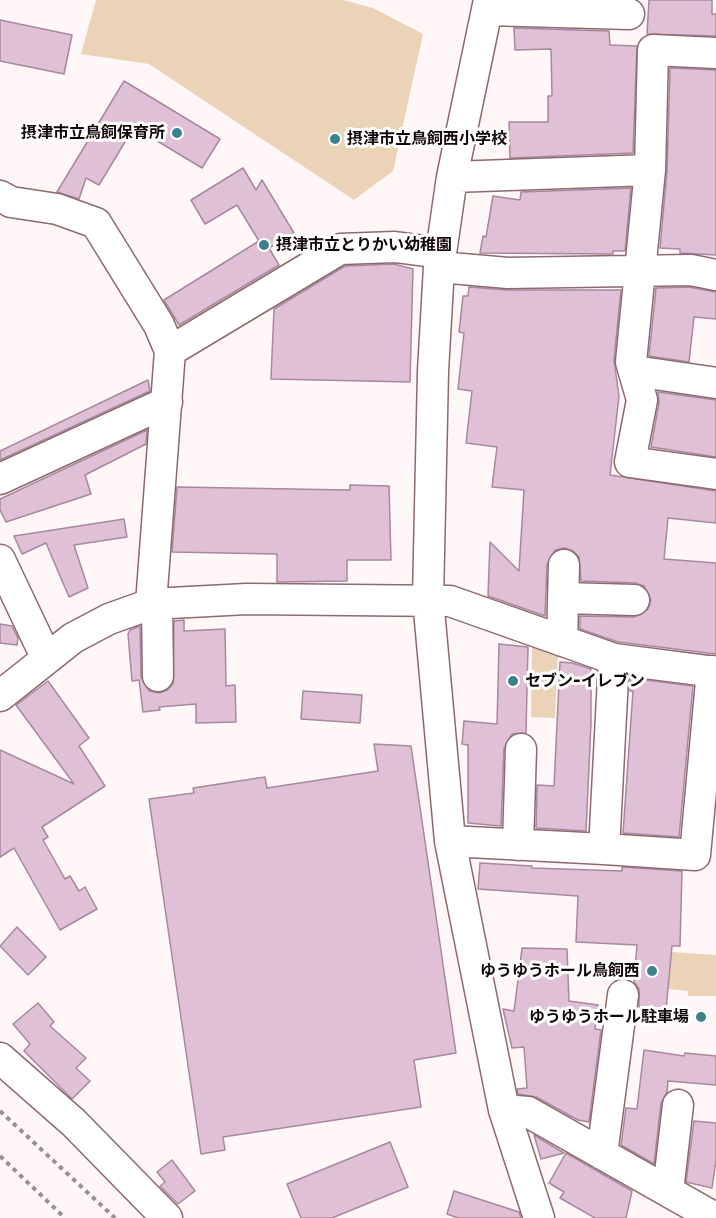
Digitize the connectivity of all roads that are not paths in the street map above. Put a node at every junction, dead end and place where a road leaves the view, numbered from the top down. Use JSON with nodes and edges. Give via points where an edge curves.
{"nodes":[{"id":1,"x":488,"y":5,"type":"edge"},
{"id":2,"x":629,"y":14,"type":"dead end"},
{"id":3,"x":716,"y":53,"type":"edge"},
{"id":4,"x":650,"y":170,"type":"junction"},
{"id":5,"x":452,"y":177,"type":"junction"},
{"id":6,"x":4,"y":206,"type":"edge"},
{"id":7,"x":440,"y":260,"type":"junction"},
{"id":8,"x":639,"y":270,"type":"junction"},
{"id":9,"x":716,"y":275,"type":"edge"},
{"id":10,"x":170,"y":351,"type":"junction"},
{"id":11,"x":634,"y":371,"type":"junction"},
{"id":12,"x":716,"y":383,"type":"edge"},
{"id":13,"x":167,"y":402,"type":"junction"},
{"id":14,"x":716,"y":474,"type":"edge"},
{"id":15,"x":0,"y":479,"type":"edge"},
{"id":16,"x":0,"y":560,"type":"edge"},
{"id":17,"x":564,"y":565,"type":"dead end"},
{"id":18,"x":563,"y":598,"type":"junction"},
{"id":19,"x":428,"y":599,"type":"junction"},
{"id":20,"x":634,"y":600,"type":"dead end"},
{"id":21,"x":154,"y":604,"type":"junction"},
{"id":22,"x":561,"y":641,"type":"junction"},
{"id":23,"x":46,"y":657,"type":"junction"},
{"id":24,"x":614,"y":659,"type":"junction"},
{"id":25,"x":714,"y":672,"type":"edge"},
{"id":26,"x":158,"y":676,"type":"dead end"},
{"id":27,"x":0,"y":696,"type":"edge"},
{"id":28,"x":521,"y":749,"type":"dead end"},
{"id":29,"x":450,"y":841,"type":"junction"},
{"id":30,"x":518,"y":845,"type":"junction"},
{"id":31,"x":604,"y":849,"type":"junction"},
{"id":32,"x":623,"y":995,"type":"dead end"},
{"id":33,"x":0,"y":1058,"type":"edge"},
{"id":34,"x":678,"y":1105,"type":"dead end"},
{"id":35,"x":504,"y":1110,"type":"junction"},
{"id":36,"x":603,"y":1154,"type":"junction"},
{"id":37,"x":668,"y":1191,"type":"junction"},
{"id":38,"x":166,"y":1218,"type":"edge"},
{"id":39,"x":539,"y":1218,"type":"edge"},
{"id":40,"x":715,"y":1218,"type":"edge"}],
"edges":[{"from":1,"to":2,"type":"street"},
{"from":1,"to":5,"type":"street"},
{"from":3,"to":4,"type":"street","via":[[653,50]]},
{"from":4,"to":5,"type":"street"},
{"from":4,"to":8,"type":"street"},
{"from":5,"to":7,"type":"street"},
{"from":6,"to":10,"type":"street","via":[[57,209],[96,224],[159,324]]},
{"from":7,"to":8,"type":"street","via":[[508,273]]},
{"from":7,"to":10,"type":"street","via":[[395,247],[340,249]]},
{"from":7,"to":19,"type":"street","via":[[433,371]]},
{"from":8,"to":9,"type":"street","via":[[691,270]]},
{"from":8,"to":11,"type":"street","via":[[631,362]]},
{"from":10,"to":13,"type":"street"},
{"from":11,"to":12,"type":"street"},
{"from":11,"to":14,"type":"street","via":[[642,400],[630,462]]},
{"from":13,"to":15,"type":"street"},
{"from":13,"to":21,"type":"street"},
{"from":16,"to":23,"type":"street"},
{"from":17,"to":18,"type":"street"},
{"from":18,"to":20,"type":"street"},
{"from":18,"to":22,"type":"street"},
{"from":19,"to":21,"type":"street","via":[[247,598]]},
{"from":19,"to":22,"type":"street","via":[[450,601]]},
{"from":19,"to":29,"type":"street"},
{"from":21,"to":23,"type":"street","via":[[109,619]]},
{"from":21,"to":26,"type":"street"},
{"from":22,"to":24,"type":"street"},
{"from":23,"to":27,"type":"street"},
{"from":24,"to":25,"type":"street"},
{"from":24,"to":31,"type":"street"},
{"from":25,"to":31,"type":"street","via":[[695,855]]},
{"from":28,"to":30,"type":"street"},
{"from":29,"to":30,"type":"street"},
{"from":29,"to":35,"type":"street"},
{"from":30,"to":31,"type":"street"},
{"from":32,"to":36,"type":"street"},
{"from":33,"to":38,"type":"street","via":[[74,1122]]},
{"from":34,"to":37,"type":"street"},
{"from":35,"to":36,"type":"street","via":[[528,1112]]},
{"from":35,"to":39,"type":"street"},
{"from":36,"to":37,"type":"street"},
{"from":37,"to":40,"type":"street"}]}
